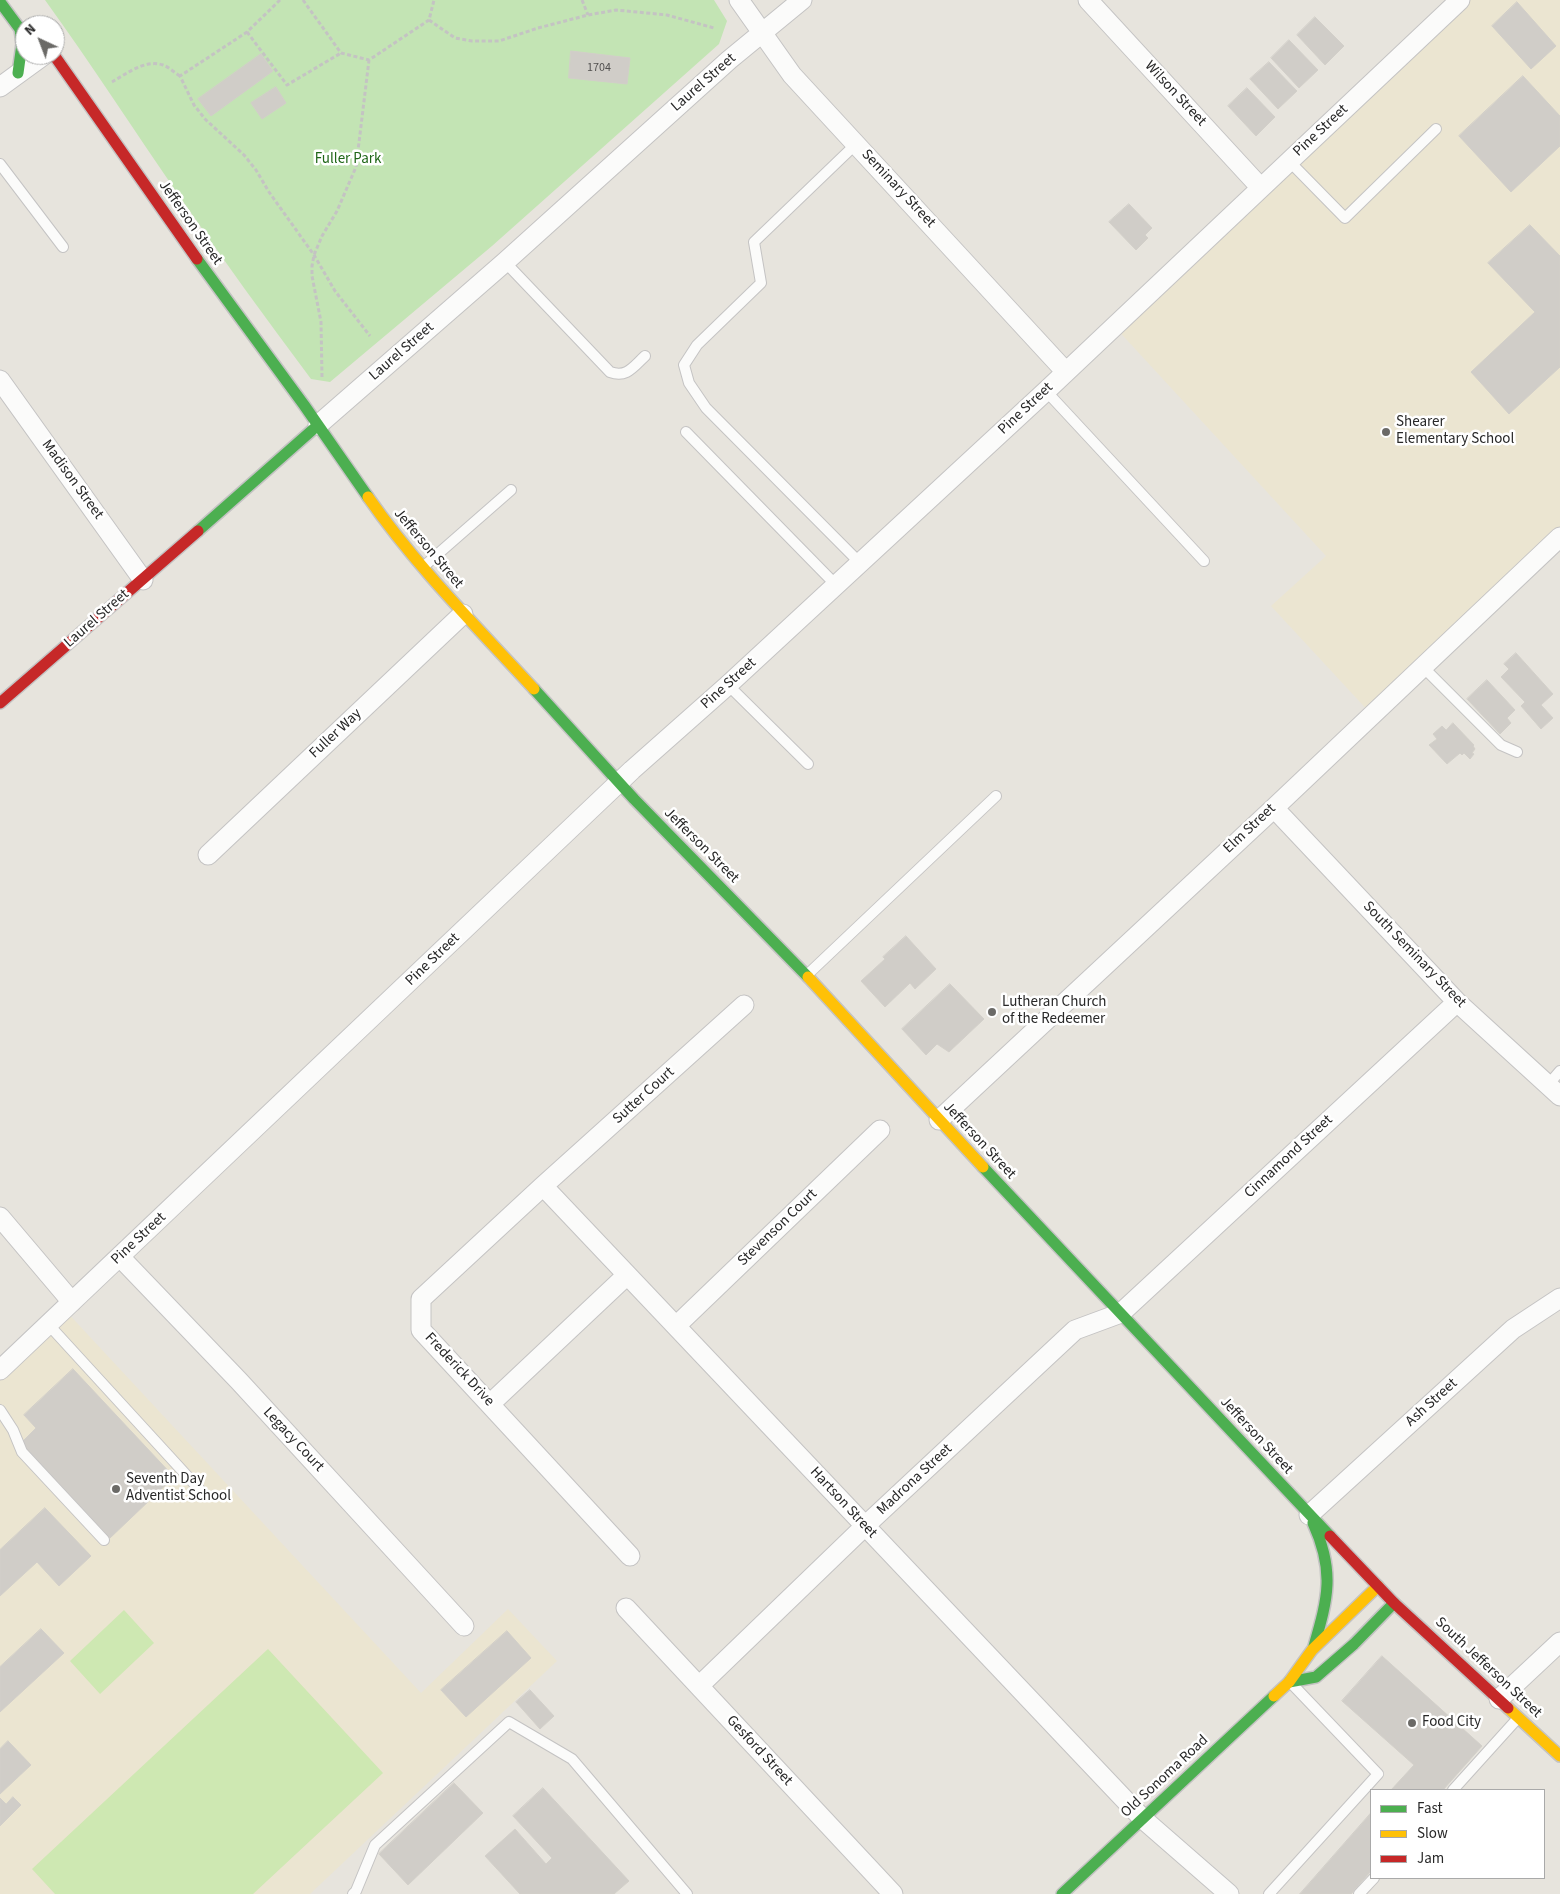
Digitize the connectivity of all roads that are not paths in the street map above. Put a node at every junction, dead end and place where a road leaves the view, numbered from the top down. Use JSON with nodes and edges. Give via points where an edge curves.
{"nodes":[{"id":1,"x":739,"y":0,"type":"edge"},
{"id":2,"x":802,"y":0,"type":"edge"},
{"id":3,"x":1088,"y":0,"type":"edge"},
{"id":4,"x":0,"y":2,"type":"edge"},
{"id":5,"x":1456,"y":2,"type":"edge"},
{"id":6,"x":763,"y":33,"type":"junction"},
{"id":7,"x":30,"y":65,"type":"edge"},
{"id":8,"x":61,"y":65,"type":"edge"},
{"id":9,"x":18,"y":74,"type":"junction"},
{"id":10,"x":0,"y":87,"type":"edge"},
{"id":11,"x":1436,"y":129,"type":"dead end"},
{"id":12,"x":856,"y":144,"type":"junction"},
{"id":13,"x":1289,"y":161,"type":"junction"},
{"id":14,"x":0,"y":164,"type":"edge"},
{"id":15,"x":1261,"y":188,"type":"junction"},
{"id":16,"x":63,"y":247,"type":"dead end"},
{"id":17,"x":505,"y":262,"type":"junction"},
{"id":18,"x":645,"y":356,"type":"dead end"},
{"id":19,"x":1066,"y":372,"type":"junction"},
{"id":20,"x":0,"y":380,"type":"edge"},
{"id":21,"x":1046,"y":391,"type":"junction"},
{"id":22,"x":318,"y":425,"type":"junction"},
{"id":23,"x":686,"y":432,"type":"dead end"},
{"id":24,"x":511,"y":490,"type":"dead end"},
{"id":25,"x":1560,"y":537,"type":"edge"},
{"id":26,"x":1204,"y":561,"type":"dead end"},
{"id":27,"x":860,"y":563,"type":"junction"},
{"id":28,"x":422,"y":567,"type":"junction"},
{"id":29,"x":143,"y":580,"type":"junction"},
{"id":30,"x":836,"y":585,"type":"junction"},
{"id":31,"x":464,"y":614,"type":"junction"},
{"id":32,"x":1423,"y":667,"type":"junction"},
{"id":33,"x":728,"y":685,"type":"junction"},
{"id":34,"x":0,"y":703,"type":"edge"},
{"id":35,"x":1517,"y":752,"type":"dead end"},
{"id":36,"x":808,"y":764,"type":"dead end"},
{"id":37,"x":620,"y":783,"type":"junction"},
{"id":38,"x":996,"y":796,"type":"dead end"},
{"id":39,"x":1274,"y":808,"type":"junction"},
{"id":40,"x":208,"y":855,"type":"dead end"},
{"id":41,"x":806,"y":976,"type":"junction"},
{"id":42,"x":1457,"y":1002,"type":"junction"},
{"id":43,"x":744,"y":1005,"type":"dead end"},
{"id":44,"x":1556,"y":1084,"type":"edge"},
{"id":45,"x":939,"y":1120,"type":"junction"},
{"id":46,"x":880,"y":1130,"type":"dead end"},
{"id":47,"x":543,"y":1186,"type":"junction"},
{"id":48,"x":0,"y":1217,"type":"edge"},
{"id":49,"x":120,"y":1257,"type":"junction"},
{"id":50,"x":627,"y":1275,"type":"junction"},
{"id":51,"x":1560,"y":1298,"type":"edge"},
{"id":52,"x":72,"y":1302,"type":"junction"},
{"id":53,"x":1121,"y":1313,"type":"junction"},
{"id":54,"x":48,"y":1324,"type":"junction"},
{"id":55,"x":676,"y":1326,"type":"junction"},
{"id":56,"x":0,"y":1370,"type":"edge"},
{"id":57,"x":490,"y":1404,"type":"junction"},
{"id":58,"x":0,"y":1410,"type":"edge"},
{"id":59,"x":200,"y":1490,"type":"dead end"},
{"id":60,"x":1309,"y":1515,"type":"junction"},
{"id":61,"x":865,"y":1526,"type":"junction"},
{"id":62,"x":104,"y":1540,"type":"dead end"},
{"id":63,"x":630,"y":1556,"type":"dead end"},
{"id":64,"x":1378,"y":1586,"type":"junction"},
{"id":65,"x":1394,"y":1603,"type":"junction"},
{"id":66,"x":626,"y":1608,"type":"dead end"},
{"id":67,"x":464,"y":1626,"type":"dead end"},
{"id":68,"x":1560,"y":1642,"type":"edge"},
{"id":69,"x":1312,"y":1650,"type":"junction"},
{"id":70,"x":1289,"y":1682,"type":"junction"},
{"id":71,"x":699,"y":1686,"type":"junction"},
{"id":72,"x":1500,"y":1699,"type":"junction"},
{"id":73,"x":1519,"y":1717,"type":"junction"},
{"id":74,"x":1560,"y":1756,"type":"edge"},
{"id":75,"x":1454,"y":1789,"type":"edge"},
{"id":76,"x":1143,"y":1819,"type":"junction"},
{"id":77,"x":1373,"y":1879,"type":"edge"},
{"id":78,"x":353,"y":1894,"type":"edge"},
{"id":79,"x":687,"y":1894,"type":"edge"},
{"id":80,"x":893,"y":1894,"type":"edge"},
{"id":81,"x":1062,"y":1894,"type":"edge"},
{"id":82,"x":1229,"y":1894,"type":"edge"},
{"id":83,"x":1269,"y":1894,"type":"edge"},
{"id":84,"x":1359,"y":1894,"type":"edge"}],
"edges":[{"from":1,"to":6,"type":"street","name":"Seminary Street"},
{"from":2,"to":6,"type":"street","name":"Laurel Street"},
{"from":3,"to":15,"type":"street","name":"Wilson Street"},
{"from":4,"to":9,"type":"main road","via":[[20,29],[22,44]]},
{"from":5,"to":13,"type":"street","name":"Pine Street"},
{"from":6,"to":12,"type":"street","name":"Seminary Street","via":[[792,75]]},
{"from":6,"to":17,"type":"street","name":"Laurel Street"},
{"from":7,"to":9,"type":"street"},
{"from":8,"to":22,"type":"main road","name":"Jefferson Street","via":[[229,305]]},
{"from":9,"to":10,"type":"street"},
{"from":11,"to":13,"type":"lane","via":[[1345,218]]},
{"from":12,"to":19,"type":"street","name":"Seminary Street"},
{"from":12,"to":27,"type":"lane","via":[[754,242],[761,283],[697,345],[684,365],[689,383],[706,408]]},
{"from":13,"to":15,"type":"street","name":"Pine Street"},
{"from":14,"to":16,"type":"lane"},
{"from":15,"to":19,"type":"street","name":"Pine Street"},
{"from":17,"to":18,"type":"lane","via":[[610,372],[624,374]]},
{"from":17,"to":22,"type":"street","name":"Laurel Street"},
{"from":19,"to":21,"type":"street","name":"Pine Street"},
{"from":20,"to":29,"type":"street","name":"Madison Street"},
{"from":21,"to":26,"type":"lane"},
{"from":21,"to":27,"type":"street","name":"Pine Street"},
{"from":22,"to":28,"type":"main road","name":"Jefferson Street","via":[[390,529]]},
{"from":22,"to":29,"type":"main road","name":"Laurel Street"},
{"from":23,"to":30,"type":"lane"},
{"from":24,"to":28,"type":"lane"},
{"from":25,"to":32,"type":"street","name":"Elm Street"},
{"from":27,"to":30,"type":"street","name":"Pine Street"},
{"from":28,"to":31,"type":"main road","name":"Jefferson Street"},
{"from":29,"to":34,"type":"main road","name":"Laurel Street"},
{"from":30,"to":33,"type":"street","name":"Pine Street"},
{"from":31,"to":37,"type":"main road","name":"Jefferson Street"},
{"from":31,"to":40,"type":"street","name":"Fuller Way"},
{"from":32,"to":35,"type":"lane","via":[[1501,745]]},
{"from":32,"to":39,"type":"street","name":"Elm Street"},
{"from":33,"to":36,"type":"lane"},
{"from":33,"to":37,"type":"street","name":"Pine Street"},
{"from":37,"to":41,"type":"main road","name":"Jefferson Street"},
{"from":37,"to":49,"type":"street","name":"Pine Street"},
{"from":38,"to":41,"type":"lane"},
{"from":39,"to":42,"type":"street","name":"South Seminary Street"},
{"from":39,"to":45,"type":"street","name":"Elm Street"},
{"from":41,"to":45,"type":"main road","name":"Jefferson Street"},
{"from":42,"to":44,"type":"street","name":"South Seminary Street"},
{"from":42,"to":53,"type":"street","name":"Cinnamond Street"},
{"from":43,"to":47,"type":"street","name":"Sutter Court"},
{"from":45,"to":53,"type":"main road","name":"Jefferson Street"},
{"from":46,"to":55,"type":"street","name":"Stevenson Court"},
{"from":47,"to":50,"type":"street","name":"Hartson Street"},
{"from":47,"to":57,"type":"street","name":"Frederick Drive","via":[[420,1299],[421,1330]]},
{"from":48,"to":52,"type":"street"},
{"from":49,"to":52,"type":"street","name":"Pine Street"},
{"from":49,"to":67,"type":"street","name":"Legacy Court"},
{"from":50,"to":55,"type":"street","name":"Hartson Street"},
{"from":50,"to":57,"type":"street"},
{"from":51,"to":60,"type":"street","name":"Ash Street","via":[[1513,1329]]},
{"from":52,"to":54,"type":"street","name":"Pine Street"},
{"from":53,"to":60,"type":"main road","name":"Jefferson Street"},
{"from":53,"to":61,"type":"street","name":"Madrona Street","via":[[1075,1330]]},
{"from":54,"to":56,"type":"street","name":"Pine Street"},
{"from":54,"to":59,"type":"lane"},
{"from":55,"to":61,"type":"street","name":"Hartson Street"},
{"from":57,"to":63,"type":"street","name":"Frederick Drive"},
{"from":58,"to":62,"type":"lane","via":[[22,1452]]},
{"from":60,"to":64,"type":"main road","name":"Jefferson Street"},
{"from":60,"to":69,"type":"main road","via":[[1320,1536],[1327,1584],[1326,1602]]},
{"from":61,"to":71,"type":"street","name":"Madrona Street"},
{"from":61,"to":76,"type":"street","name":"Hartson Street"},
{"from":64,"to":65,"type":"main road","name":"Jefferson Street"},
{"from":64,"to":69,"type":"main road","name":"Old Sonoma Road"},
{"from":65,"to":70,"type":"main road","via":[[1316,1677]]},
{"from":65,"to":72,"type":"main road","name":"South Jefferson Street"},
{"from":66,"to":71,"type":"street","name":"Gesford Street"},
{"from":68,"to":72,"type":"street"},
{"from":69,"to":70,"type":"main road","name":"Old Sonoma Road"},
{"from":70,"to":76,"type":"main road","name":"Old Sonoma Road"},
{"from":70,"to":83,"type":"lane","via":[[1378,1774]]},
{"from":71,"to":80,"type":"street","name":"Gesford Street"},
{"from":72,"to":73,"type":"main road","name":"South Jefferson Street"},
{"from":73,"to":74,"type":"main road","name":"South Jefferson Street"},
{"from":73,"to":75,"type":"lane"},
{"from":76,"to":81,"type":"main road","name":"Old Sonoma Road"},
{"from":76,"to":82,"type":"street","name":"Hartson Street"},
{"from":77,"to":84,"type":"lane"},
{"from":78,"to":79,"type":"lane","via":[[375,1845],[509,1722],[572,1759]]}]}
